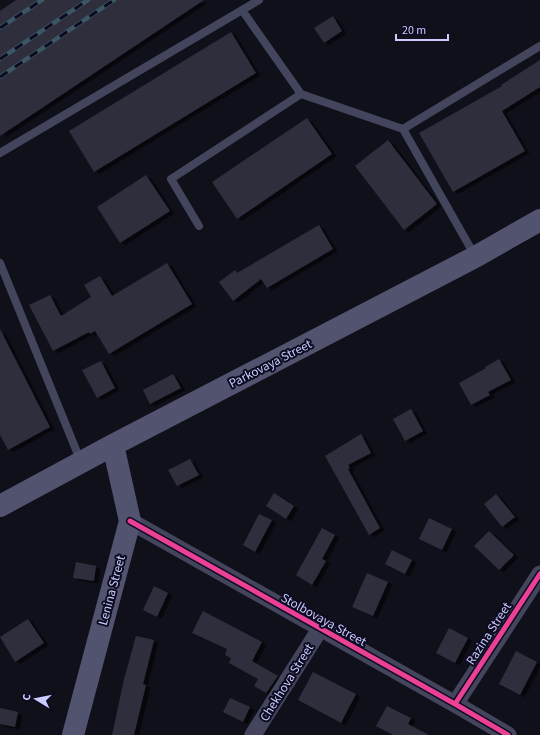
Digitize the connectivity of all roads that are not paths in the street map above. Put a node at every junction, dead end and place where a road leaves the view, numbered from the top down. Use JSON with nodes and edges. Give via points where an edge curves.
{"nodes":[{"id":1,"x":258,"y":0,"type":"edge"},
{"id":2,"x":242,"y":10,"type":"junction"},
{"id":3,"x":540,"y":46,"type":"edge"},
{"id":4,"x":301,"y":94,"type":"junction"},
{"id":5,"x":403,"y":130,"type":"junction"},
{"id":6,"x":0,"y":153,"type":"edge"},
{"id":7,"x":540,"y":220,"type":"edge"},
{"id":8,"x":199,"y":226,"type":"dead end"},
{"id":9,"x":475,"y":257,"type":"junction"},
{"id":10,"x":0,"y":263,"type":"edge"},
{"id":11,"x":113,"y":445,"type":"junction"},
{"id":12,"x":81,"y":462,"type":"junction"},
{"id":13,"x":4,"y":501,"type":"edge"},
{"id":14,"x":130,"y":521,"type":"junction"},
{"id":15,"x":540,"y":574,"type":"edge"},
{"id":16,"x":320,"y":629,"type":"junction"},
{"id":17,"x":455,"y":704,"type":"junction"},
{"id":18,"x":73,"y":735,"type":"edge"},
{"id":19,"x":253,"y":735,"type":"edge"},
{"id":20,"x":508,"y":735,"type":"edge"}],
"edges":[{"from":1,"to":2,"type":"lane"},
{"from":2,"to":4,"type":"lane"},
{"from":2,"to":6,"type":"lane"},
{"from":3,"to":5,"type":"lane"},
{"from":4,"to":5,"type":"lane"},
{"from":4,"to":8,"type":"lane","via":[[171,179]]},
{"from":5,"to":9,"type":"lane"},
{"from":7,"to":9,"type":"main road","name":"Parkovaya Street"},
{"from":9,"to":11,"type":"main road","name":"Parkovaya Street"},
{"from":10,"to":12,"type":"lane"},
{"from":11,"to":12,"type":"main road","name":"Parkovaya Street"},
{"from":11,"to":14,"type":"main road","name":"Lenina Street"},
{"from":12,"to":13,"type":"main road","name":"Parkovaya Street"},
{"from":14,"to":16,"type":"street","name":"Stolbovaya Street"},
{"from":14,"to":18,"type":"main road","name":"Lenina Street"},
{"from":15,"to":17,"type":"street","name":"Razina Street"},
{"from":16,"to":17,"type":"street","name":"Stolbovaya Street"},
{"from":16,"to":19,"type":"street","name":"Chekhova Street"},
{"from":17,"to":20,"type":"street","name":"Stolbovaya Street"}]}
